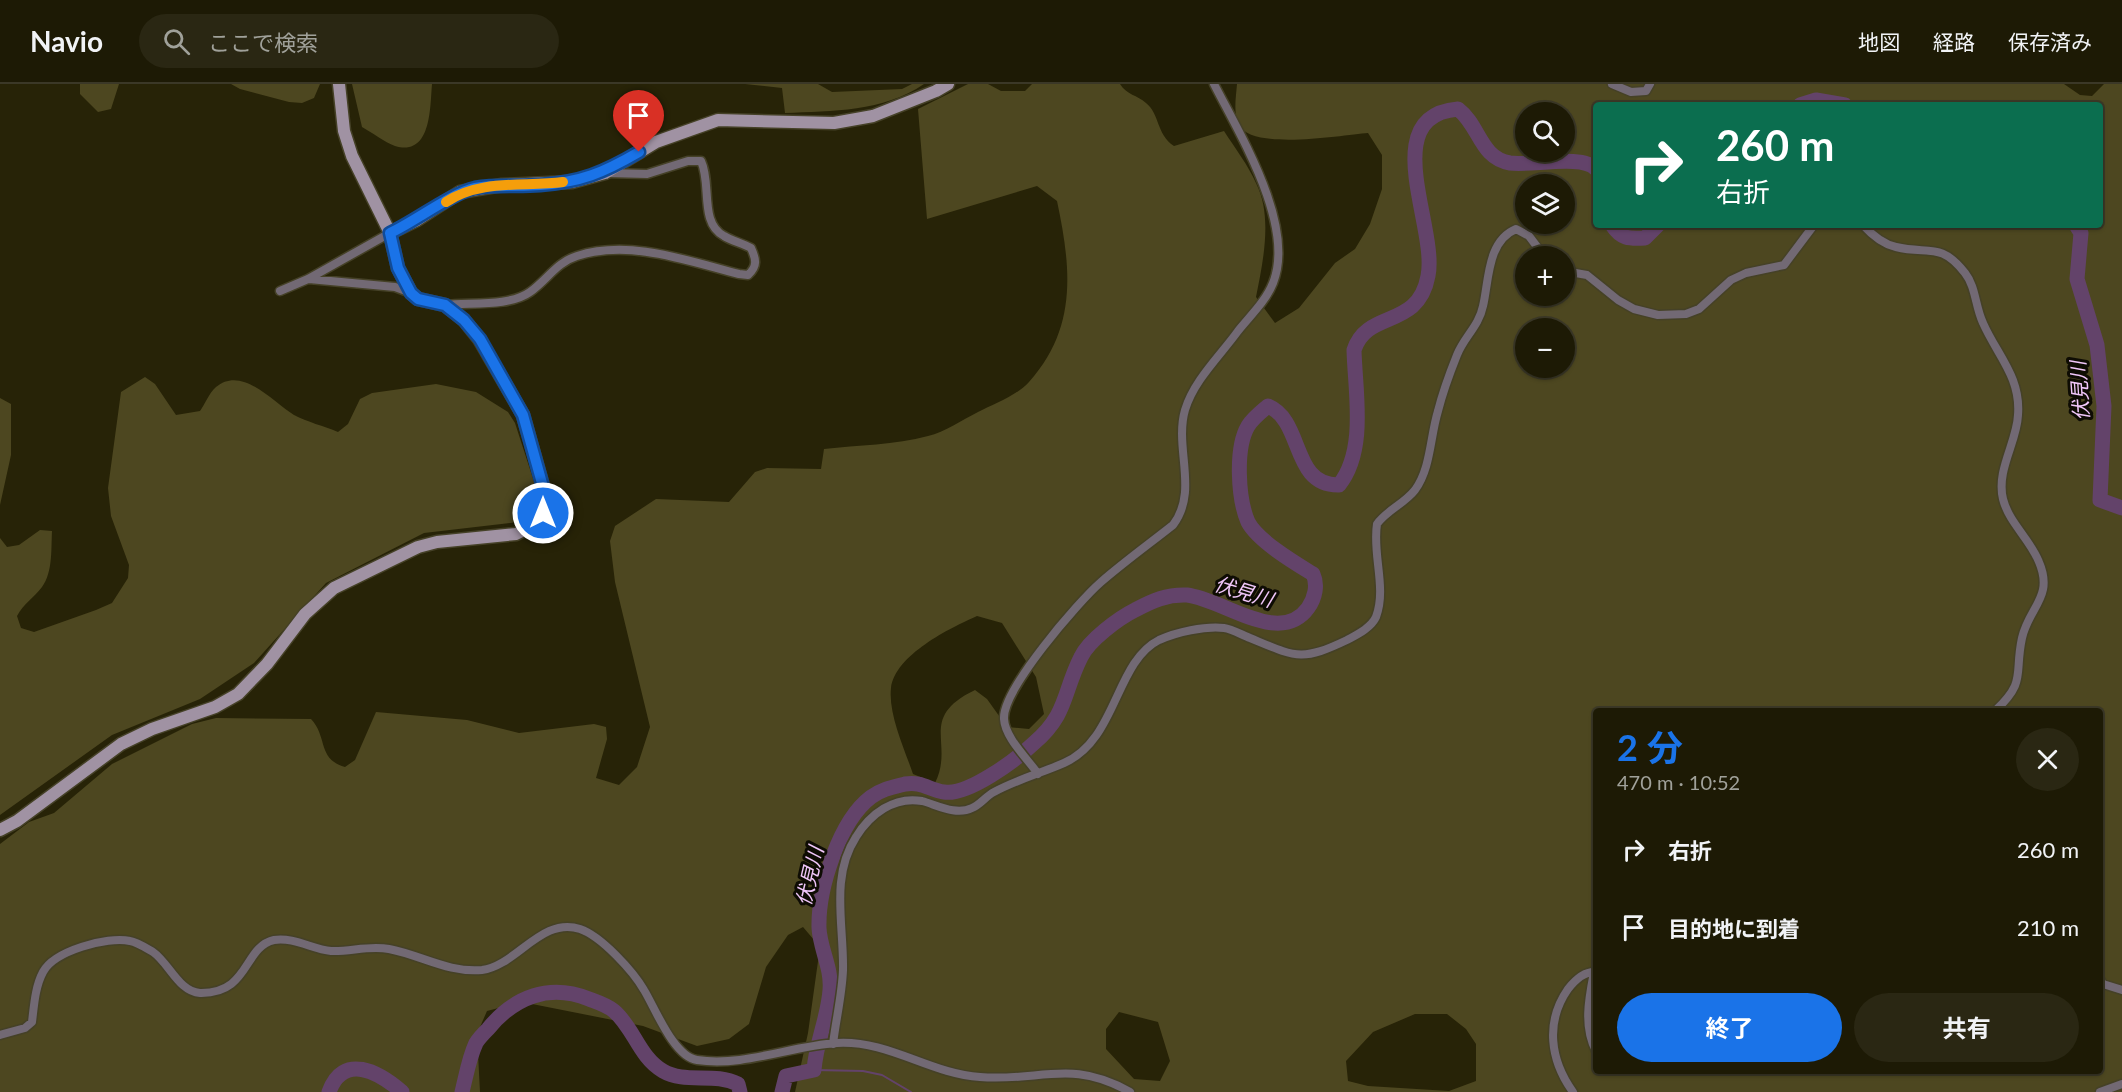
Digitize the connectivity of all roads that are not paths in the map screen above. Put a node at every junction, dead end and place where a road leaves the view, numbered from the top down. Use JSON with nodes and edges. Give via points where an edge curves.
{"nodes":[{"id":1,"x":339,"y":84,"type":"edge"},
{"id":2,"x":948,"y":84,"type":"edge"},
{"id":3,"x":1214,"y":84,"type":"edge"},
{"id":4,"x":1612,"y":84,"type":"edge"},
{"id":5,"x":1650,"y":84,"type":"edge"},
{"id":6,"x":605,"y":173,"type":"junction"},
{"id":7,"x":1812,"y":228,"type":"edge"},
{"id":8,"x":1866,"y":228,"type":"edge"},
{"id":9,"x":390,"y":233,"type":"junction"},
{"id":10,"x":1537,"y":246,"type":"edge"},
{"id":11,"x":1575,"y":273,"type":"edge"},
{"id":12,"x":308,"y":279,"type":"junction"},
{"id":13,"x":280,"y":291,"type":"dead end"},
{"id":14,"x":411,"y":293,"type":"junction"},
{"id":15,"x":445,"y":305,"type":"junction"},
{"id":16,"x":1998,"y":708,"type":"edge"},
{"id":17,"x":1038,"y":774,"type":"junction"},
{"id":18,"x":0,"y":830,"type":"edge"},
{"id":19,"x":1593,"y":972,"type":"edge"},
{"id":20,"x":1593,"y":978,"type":"edge"},
{"id":21,"x":2103,"y":984,"type":"edge"},
{"id":22,"x":2122,"y":990,"type":"edge"},
{"id":23,"x":0,"y":1035,"type":"edge"},
{"id":24,"x":833,"y":1044,"type":"junction"},
{"id":25,"x":1593,"y":1044,"type":"edge"},
{"id":26,"x":2122,"y":1084,"type":"edge"},
{"id":27,"x":1130,"y":1092,"type":"edge"},
{"id":28,"x":1573,"y":1092,"type":"edge"},
{"id":29,"x":2100,"y":1092,"type":"edge"}],
"edges":[{"from":1,"to":9,"type":"street","via":[[344,131],[352,156]]},
{"from":2,"to":6,"type":"street","via":[[873,116],[834,123],[718,120],[656,142]]},
{"from":3,"to":17,"type":"street","via":[[1275,218],[1278,256],[1273,282],[1198,382],[1186,408],[1186,496],[1180,516],[1100,583],[1067,617],[1031,663],[1006,708],[1004,720],[1011,736]]},
{"from":4,"to":5,"type":"street","via":[[1631,92],[1646,91]]},
{"from":6,"to":9,"type":"street","via":[[572,182],[468,190]]},
{"from":6,"to":15,"type":"street","via":[[647,174],[688,161],[701,161],[706,169],[709,217],[714,228],[751,248],[756,258],[754,270],[748,275],[657,253],[595,251],[562,263],[519,298]]},
{"from":7,"to":11,"type":"street","via":[[1784,265],[1731,280],[1699,309],[1686,314],[1658,315],[1634,309],[1587,275]]},
{"from":8,"to":16,"type":"street","via":[[1876,239],[1896,248],[1931,249],[1952,258],[1972,284],[1983,324],[2004,357],[2018,393],[2018,416],[2002,484],[2003,499],[2011,519],[2040,563],[2044,595],[2022,638],[2018,682]]},
{"from":9,"to":12,"type":"street"},
{"from":9,"to":14,"type":"street","via":[[398,268]]},
{"from":10,"to":17,"type":"street","via":[[1530,236],[1516,230],[1508,232],[1490,262],[1483,308],[1477,325],[1457,353],[1438,408],[1430,455],[1416,489],[1377,524],[1379,603],[1371,624],[1356,636],[1316,655],[1295,655],[1225,628],[1200,629],[1160,640],[1134,662],[1107,721],[1089,743],[1067,762]]},
{"from":12,"to":13,"type":"street"},
{"from":12,"to":14,"type":"street","via":[[395,287]]},
{"from":14,"to":15,"type":"street","via":[[418,299]]},
{"from":15,"to":18,"type":"street","via":[[480,339],[523,415],[545,494],[540,519],[516,534],[418,547],[334,588],[305,614],[267,664],[238,693],[216,707],[121,744]]},
{"from":17,"to":24,"type":"street","via":[[992,793],[971,809],[899,801],[863,826],[843,865],[840,885],[843,970]]},
{"from":19,"to":28,"type":"street","via":[[1586,972],[1573,982],[1554,1016],[1555,1061]]},
{"from":20,"to":25,"type":"street","via":[[1588,1008]]},
{"from":21,"to":22,"type":"street"},
{"from":23,"to":24,"type":"street","via":[[32,1022],[44,969],[57,958],[77,948],[113,940],[130,941],[151,951],[183,987],[198,993],[224,990],[233,984],[259,950],[274,940],[330,951],[387,948],[447,968],[485,970],[541,936],[566,927],[585,931],[616,955],[644,990],[682,1052],[694,1060],[767,1057]]},
{"from":24,"to":27,"type":"street","via":[[877,1046],[980,1077],[1087,1073],[1106,1078]]},
{"from":26,"to":29,"type":"street"}]}
